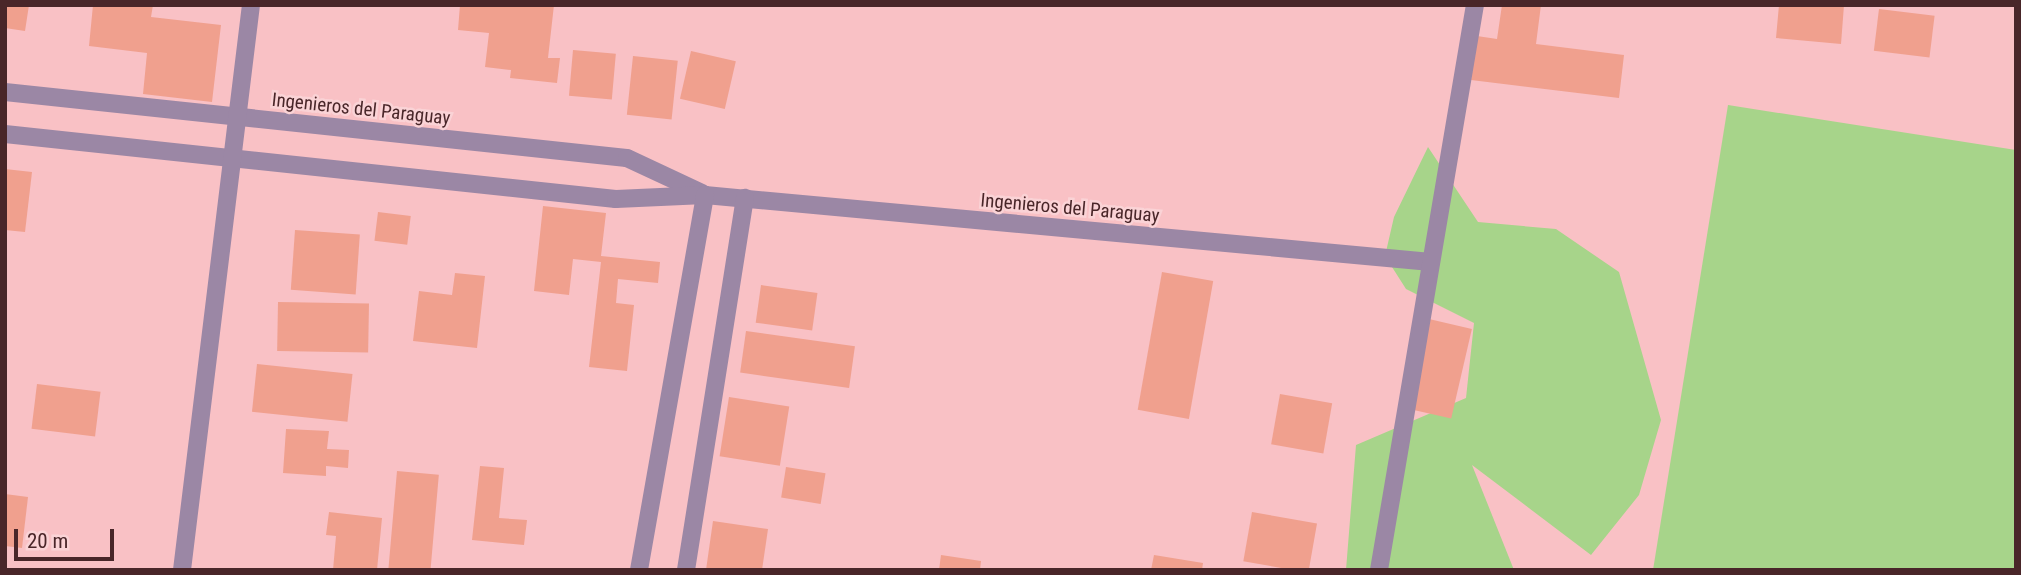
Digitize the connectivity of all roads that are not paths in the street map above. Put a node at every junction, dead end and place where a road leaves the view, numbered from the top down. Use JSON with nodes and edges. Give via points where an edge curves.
{"nodes":[{"id":1,"x":251,"y":5,"type":"edge"},
{"id":2,"x":1475,"y":5,"type":"edge"},
{"id":3,"x":5,"y":92,"type":"edge"},
{"id":4,"x":237,"y":117,"type":"junction"},
{"id":5,"x":5,"y":134,"type":"edge"},
{"id":6,"x":232,"y":158,"type":"junction"},
{"id":7,"x":705,"y":195,"type":"junction"},
{"id":8,"x":745,"y":198,"type":"junction"},
{"id":9,"x":1431,"y":262,"type":"junction"},
{"id":10,"x":182,"y":570,"type":"edge"},
{"id":11,"x":639,"y":570,"type":"edge"},
{"id":12,"x":686,"y":570,"type":"edge"},
{"id":13,"x":1379,"y":570,"type":"edge"}],
"edges":[{"from":1,"to":4,"type":"street"},
{"from":2,"to":9,"type":"street"},
{"from":3,"to":4,"type":"street","name":"Ingenieros del Paraguay"},
{"from":4,"to":6,"type":"street"},
{"from":4,"to":7,"type":"street","name":"Ingenieros del Paraguay","via":[[627,158]]},
{"from":5,"to":6,"type":"street","name":"Ingenieros del Paraguay"},
{"from":6,"to":7,"type":"street","name":"Ingenieros del Paraguay","via":[[617,199]]},
{"from":6,"to":10,"type":"street"},
{"from":7,"to":8,"type":"street","name":"Ingenieros del Paraguay"},
{"from":7,"to":11,"type":"street"},
{"from":8,"to":9,"type":"street","name":"Ingenieros del Paraguay"},
{"from":8,"to":12,"type":"street"},
{"from":9,"to":13,"type":"street"}]}
